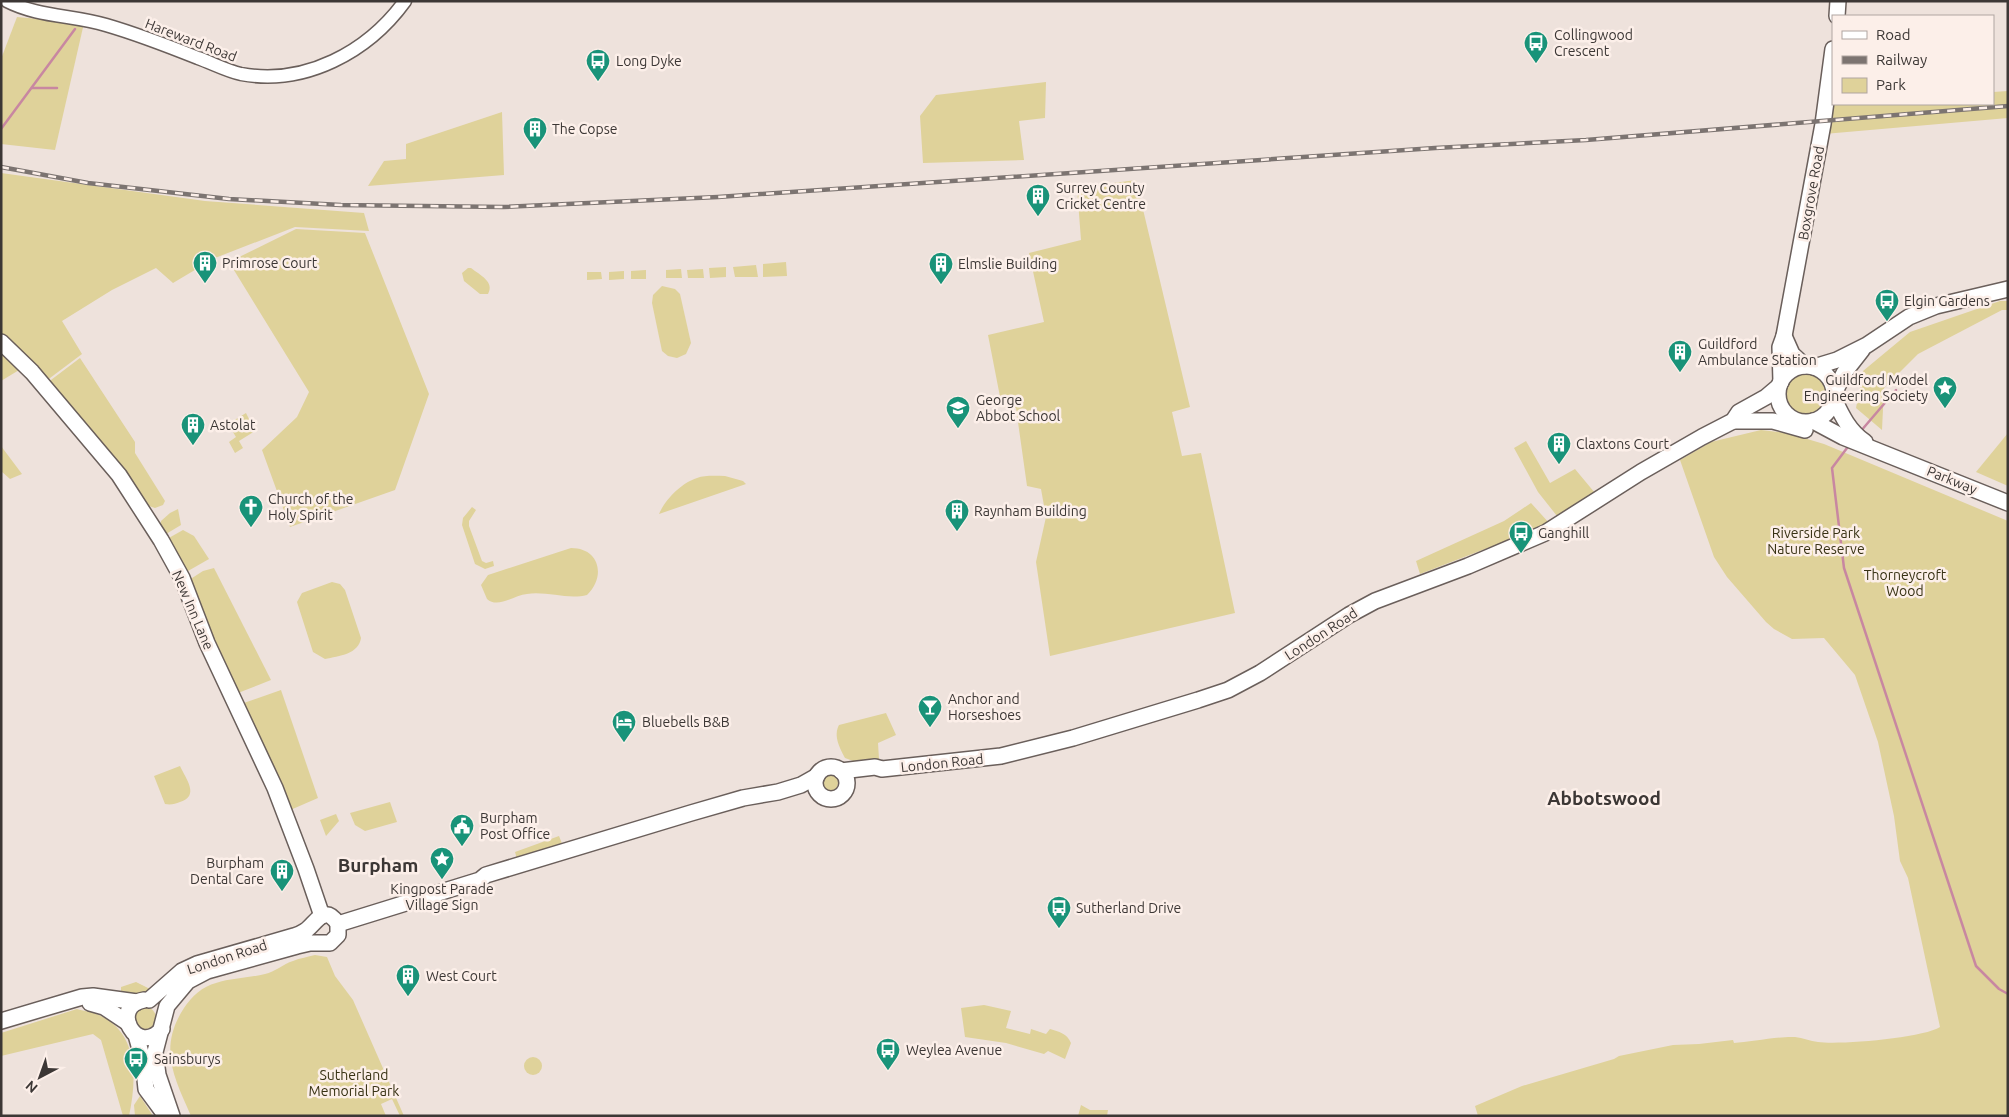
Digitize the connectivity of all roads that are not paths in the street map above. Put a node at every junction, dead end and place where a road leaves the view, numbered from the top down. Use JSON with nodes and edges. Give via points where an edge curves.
{"nodes":[{"id":1,"x":7,"y":1,"type":"edge"},
{"id":2,"x":405,"y":1,"type":"edge"},
{"id":3,"x":1838,"y":1,"type":"edge"},
{"id":4,"x":1837,"y":15,"type":"edge"},
{"id":5,"x":1832,"y":57,"type":"edge"},
{"id":6,"x":2008,"y":289,"type":"edge"},
{"id":7,"x":1784,"y":336,"type":"junction"},
{"id":8,"x":1,"y":342,"type":"edge"},
{"id":9,"x":1867,"y":345,"type":"junction"},
{"id":10,"x":1810,"y":366,"type":"junction"},
{"id":11,"x":1780,"y":384,"type":"junction"},
{"id":12,"x":1834,"y":397,"type":"junction"},
{"id":13,"x":1796,"y":420,"type":"junction"},
{"id":14,"x":1733,"y":421,"type":"junction"},
{"id":15,"x":1773,"y":421,"type":"junction"},
{"id":16,"x":1813,"y":421,"type":"junction"},
{"id":17,"x":1895,"y":457,"type":"junction"},
{"id":18,"x":2008,"y":503,"type":"edge"},
{"id":19,"x":817,"y":776,"type":"junction"},
{"id":20,"x":844,"y":778,"type":"junction"},
{"id":21,"x":778,"y":792,"type":"junction"},
{"id":22,"x":820,"y":794,"type":"junction"},
{"id":23,"x":317,"y":921,"type":"junction"},
{"id":24,"x":338,"y":924,"type":"junction"},
{"id":25,"x":323,"y":943,"type":"junction"},
{"id":26,"x":72,"y":1001,"type":"junction"},
{"id":27,"x":143,"y":1001,"type":"junction"},
{"id":28,"x":1,"y":1021,"type":"edge"},
{"id":29,"x":163,"y":1021,"type":"junction"},
{"id":30,"x":132,"y":1029,"type":"junction"},
{"id":31,"x":166,"y":1116,"type":"edge"},
{"id":32,"x":172,"y":1116,"type":"edge"}],
"edges":[{"from":1,"to":2,"type":"street","name":"Hareward Road","via":[[46,14],[105,24],[240,74],[271,76],[299,74],[340,58],[385,26]]},
{"from":3,"to":4,"type":"main road"},
{"from":5,"to":7,"type":"main road","name":"Boxgrove Road","via":[[1824,118]]},
{"from":6,"to":9,"type":"main road","via":[[1936,306],[1909,316]]},
{"from":7,"to":10,"type":"main road","via":[[1792,354]]},
{"from":7,"to":11,"type":"main road","name":"Boxgrove Road","via":[[1780,346]]},
{"from":8,"to":23,"type":"main road","name":"New Inn Lane","via":[[32,372],[108,462],[133,496],[182,578],[210,652],[276,788],[306,869]]},
{"from":9,"to":10,"type":"main road","via":[[1837,360]]},
{"from":9,"to":12,"type":"main road","via":[[1844,372]]},
{"from":10,"to":11,"type":"main road","via":[[1788,372]]},
{"from":10,"to":12,"type":"main road","via":[[1829,377]]},
{"from":11,"to":13,"type":"main road","via":[[1782,408]]},
{"from":11,"to":14,"type":"main road","via":[[1766,397],[1740,412]]},
{"from":12,"to":16,"type":"main road","via":[[1822,418]]},
{"from":12,"to":17,"type":"main road","via":[[1845,422],[1857,436]]},
{"from":13,"to":15,"type":"main road","via":[[1783,418]]},
{"from":13,"to":16,"type":"main road"},
{"from":14,"to":15,"type":"main road"},
{"from":14,"to":20,"type":"main road","name":"London Road","via":[[1641,472],[1544,533],[1475,564],[1375,600],[1228,690],[1073,738],[1001,756],[882,769]]},
{"from":15,"to":17,"type":"main road"},
{"from":16,"to":17,"type":"main road","via":[[1843,437]]},
{"from":17,"to":18,"type":"main road","name":"Parkway"},
{"from":19,"to":20,"type":"main road","via":[[829,767]]},
{"from":19,"to":21,"type":"main road"},
{"from":19,"to":22,"type":"main road","via":[[815,786]]},
{"from":20,"to":22,"type":"main road","via":[[841,796],[828,798]]},
{"from":21,"to":22,"type":"main road","via":[[787,795]]},
{"from":21,"to":24,"type":"main road","via":[[699,811],[565,852],[486,882],[480,880]]},
{"from":23,"to":24,"type":"main road","via":[[331,917]]},
{"from":23,"to":25,"type":"main road","via":[[312,934]]},
{"from":23,"to":27,"type":"main road","name":"London Road","via":[[294,936],[197,964],[182,971]]},
{"from":24,"to":25,"type":"main road","via":[[335,938],[330,943]]},
{"from":25,"to":29,"type":"main road","name":"London Road","via":[[297,946],[207,971],[188,981],[173,997]]},
{"from":26,"to":27,"type":"main road","via":[[93,996]]},
{"from":26,"to":28,"type":"main road"},
{"from":26,"to":30,"type":"main road","via":[[104,1007]]},
{"from":27,"to":29,"type":"main road","via":[[158,1005]]},
{"from":27,"to":30,"type":"main road","name":"London Road","via":[[129,1011]]},
{"from":29,"to":30,"type":"main road","via":[[153,1036],[141,1037]]},
{"from":29,"to":32,"type":"main road","name":"London Road","via":[[155,1052],[158,1075]]},
{"from":30,"to":31,"type":"main road","via":[[143,1060],[146,1089]]}]}
